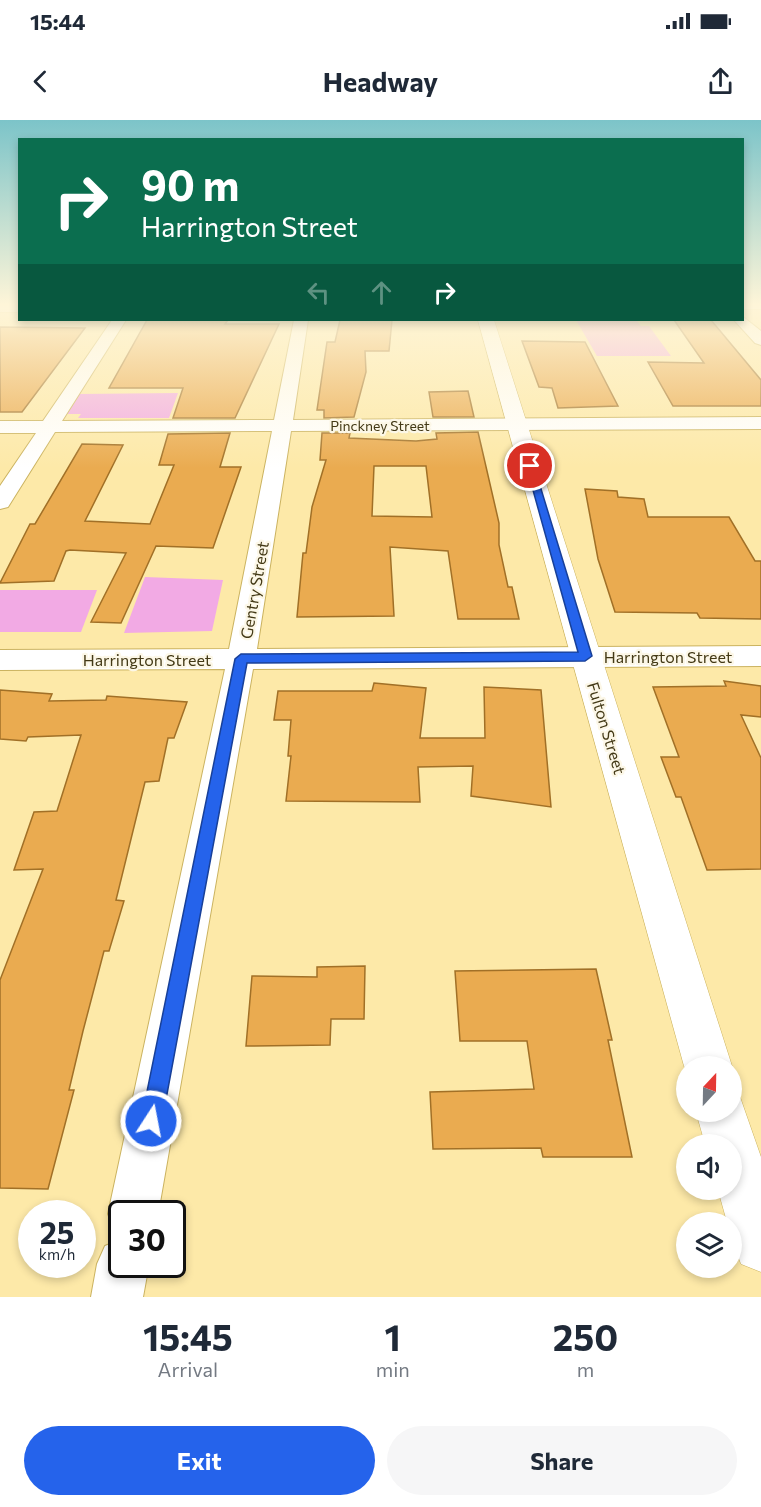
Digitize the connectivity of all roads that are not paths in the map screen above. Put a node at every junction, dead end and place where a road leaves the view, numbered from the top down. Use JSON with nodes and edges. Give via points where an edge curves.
{"nodes":[{"id":1,"x":93,"y":359,"type":"edge"},
{"id":2,"x":294,"y":359,"type":"edge"},
{"id":3,"x":498,"y":359,"type":"edge"},
{"id":4,"x":761,"y":423,"type":"edge"},
{"id":5,"x":517,"y":424,"type":"junction"},
{"id":6,"x":283,"y":425,"type":"junction"},
{"id":7,"x":49,"y":426,"type":"junction"},
{"id":8,"x":0,"y":427,"type":"edge"},
{"id":9,"x":0,"y":502,"type":"edge"},
{"id":10,"x":585,"y":656,"type":"junction"},
{"id":11,"x":761,"y":656,"type":"edge"},
{"id":12,"x":241,"y":659,"type":"junction"},
{"id":13,"x":0,"y":660,"type":"edge"},
{"id":14,"x":705,"y":1056,"type":"edge"},
{"id":15,"x":742,"y":1180,"type":"edge"},
{"id":16,"x":136,"y":1200,"type":"edge"},
{"id":17,"x":761,"y":1244,"type":"edge"},
{"id":18,"x":120,"y":1278,"type":"edge"},
{"id":19,"x":117,"y":1297,"type":"edge"}],
"edges":[{"from":1,"to":7,"type":"street"},
{"from":2,"to":6,"type":"street","name":"Gentry Street"},
{"from":3,"to":5,"type":"street","name":"Fulton Street"},
{"from":4,"to":5,"type":"street","name":"Pinckney Street"},
{"from":5,"to":6,"type":"street","name":"Pinckney Street"},
{"from":5,"to":10,"type":"street","name":"Fulton Street"},
{"from":6,"to":7,"type":"street","name":"Pinckney Street"},
{"from":6,"to":12,"type":"street","name":"Gentry Street"},
{"from":7,"to":8,"type":"street","name":"Pinckney Street"},
{"from":7,"to":9,"type":"street"},
{"from":10,"to":11,"type":"street","name":"Harrington Street"},
{"from":10,"to":12,"type":"street","name":"Harrington Street"},
{"from":10,"to":14,"type":"street","name":"Fulton Street"},
{"from":12,"to":13,"type":"street","name":"Harrington Street"},
{"from":12,"to":16,"type":"street","name":"Gentry Street"},
{"from":15,"to":17,"type":"street"},
{"from":18,"to":19,"type":"street"}]}
